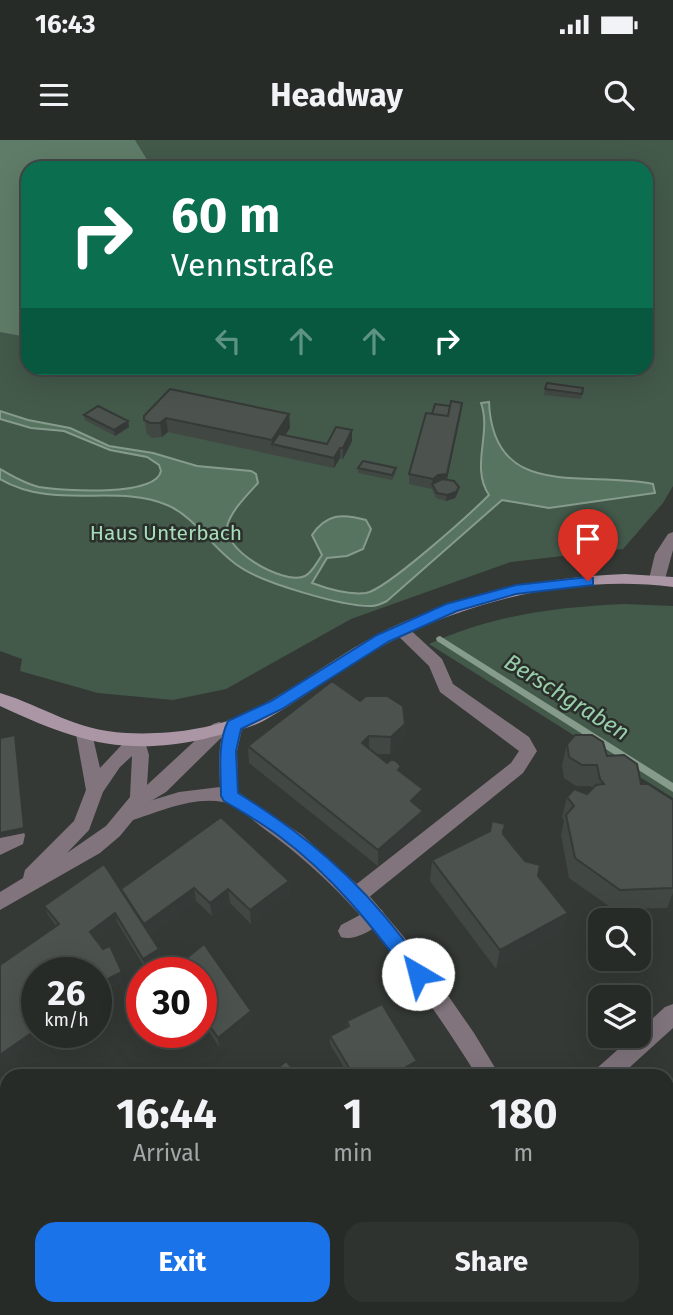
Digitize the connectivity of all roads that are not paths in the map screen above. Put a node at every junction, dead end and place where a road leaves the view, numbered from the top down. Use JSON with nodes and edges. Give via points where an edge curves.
{"nodes":[{"id":1,"x":673,"y":537,"type":"edge"},
{"id":2,"x":665,"y":580,"type":"edge"},
{"id":3,"x":400,"y":630,"type":"junction"},
{"id":4,"x":0,"y":699,"type":"edge"},
{"id":5,"x":227,"y":727,"type":"junction"},
{"id":6,"x":85,"y":733,"type":"junction"},
{"id":7,"x":137,"y":740,"type":"junction"},
{"id":8,"x":96,"y":790,"type":"junction"},
{"id":9,"x":229,"y":796,"type":"junction"},
{"id":10,"x":135,"y":807,"type":"junction"},
{"id":11,"x":356,"y":896,"type":"junction"},
{"id":12,"x":7,"y":898,"type":"edge"},
{"id":13,"x":375,"y":916,"type":"junction"},
{"id":14,"x":348,"y":931,"type":"dead end"},
{"id":15,"x":673,"y":1014,"type":"edge"},
{"id":16,"x":485,"y":1069,"type":"edge"},
{"id":17,"x":612,"y":1069,"type":"edge"}],
"edges":[{"from":1,"to":2,"type":"street","via":[[663,554]]},
{"from":2,"to":3,"type":"main road","via":[[606,580],[516,589]]},
{"from":3,"to":5,"type":"main road","via":[[276,705]]},
{"from":3,"to":11,"type":"street","via":[[436,663],[446,688],[523,742],[528,751],[517,768]]},
{"from":4,"to":6,"type":"main road"},
{"from":5,"to":7,"type":"main road"},
{"from":5,"to":9,"type":"street"},
{"from":5,"to":10,"type":"street"},
{"from":6,"to":7,"type":"main road"},
{"from":6,"to":8,"type":"street"},
{"from":7,"to":8,"type":"street","via":[[114,762]]},
{"from":7,"to":10,"type":"street","via":[[142,753]]},
{"from":8,"to":12,"type":"street","via":[[82,825]]},
{"from":9,"to":10,"type":"street","via":[[199,795]]},
{"from":9,"to":11,"type":"street","via":[[285,831]]},
{"from":10,"to":12,"type":"street","via":[[93,847]]},
{"from":11,"to":13,"type":"street"},
{"from":13,"to":14,"type":"street"},
{"from":13,"to":16,"type":"street"},
{"from":15,"to":17,"type":"street"}]}
